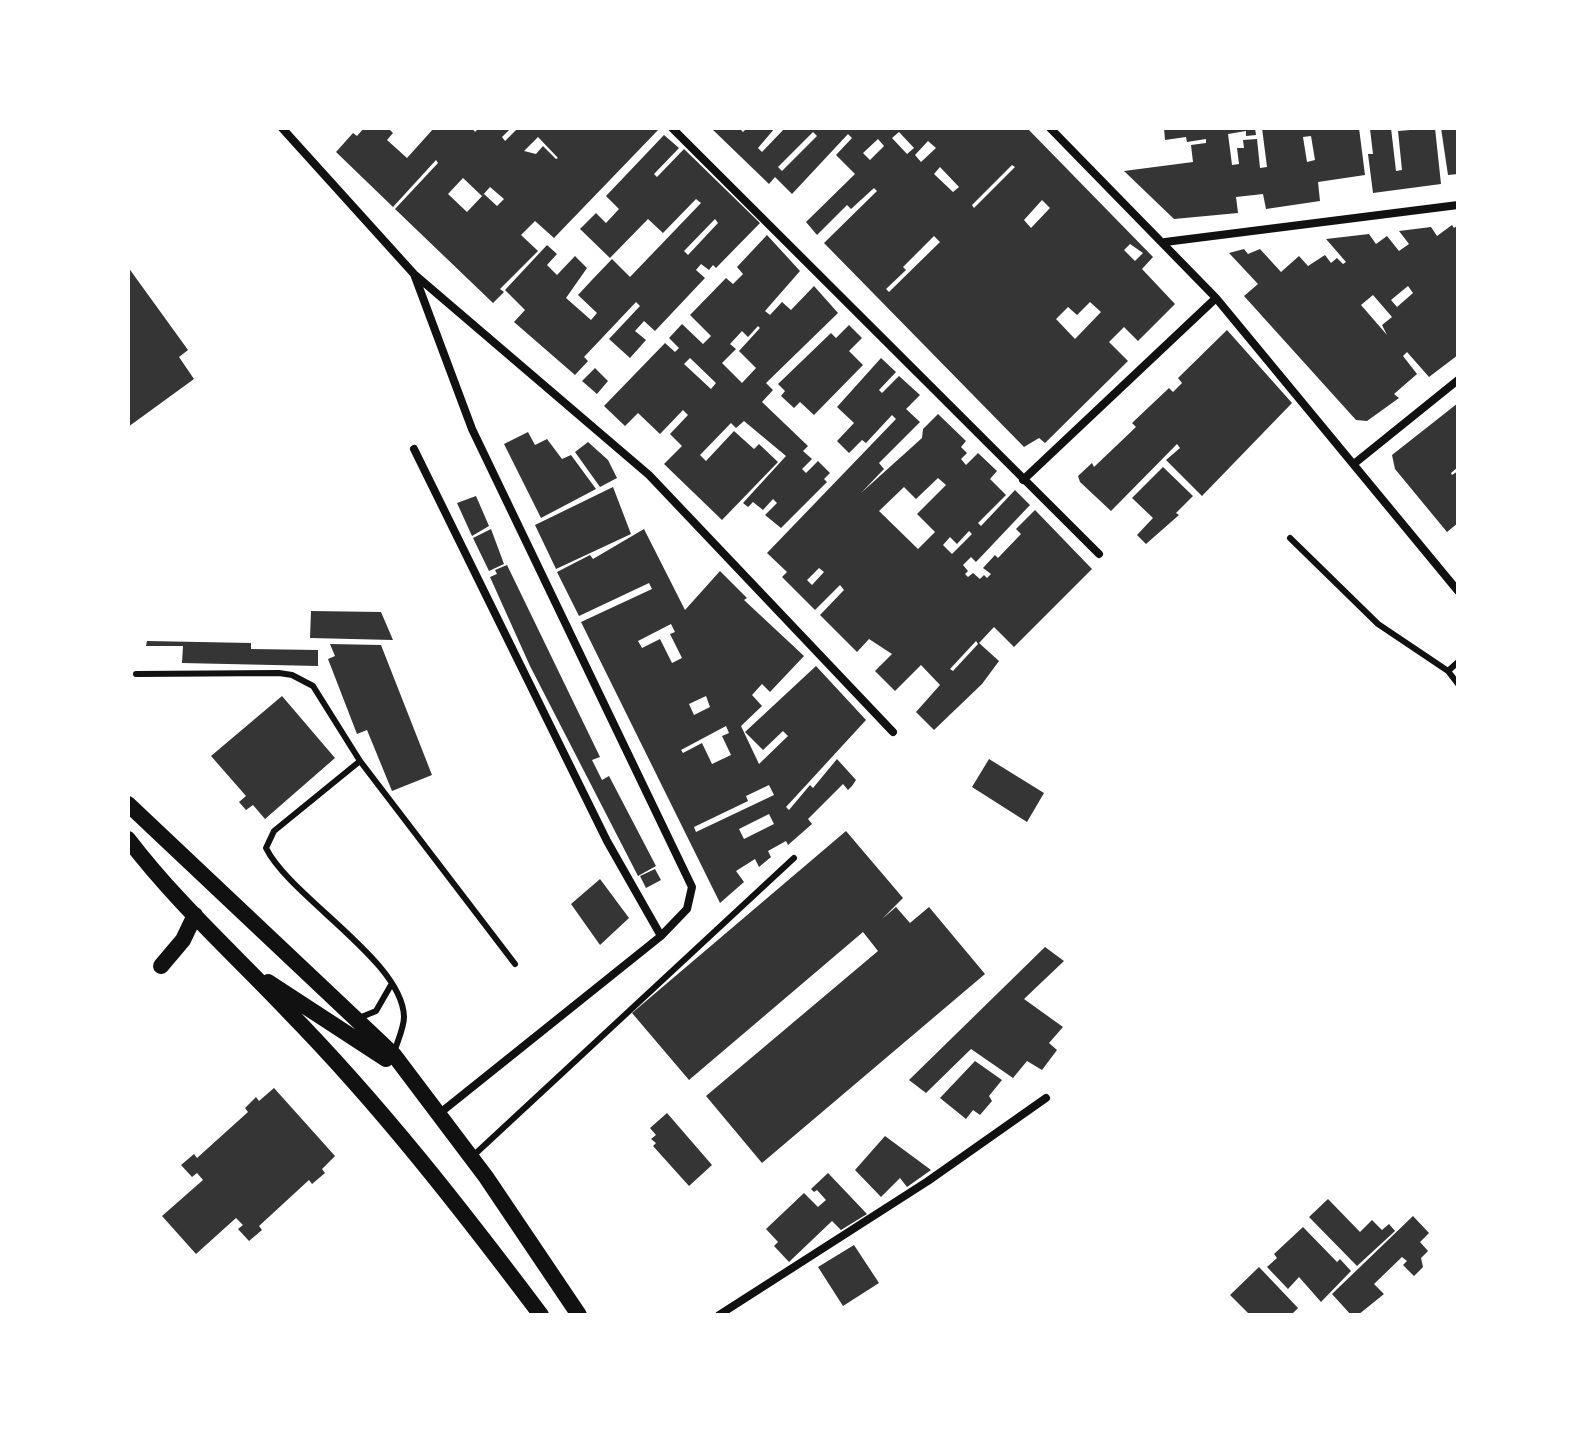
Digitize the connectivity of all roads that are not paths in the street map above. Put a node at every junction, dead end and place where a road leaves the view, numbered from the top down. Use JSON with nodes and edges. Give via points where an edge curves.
{"nodes":[{"id":1,"x":282,"y":128,"type":"edge"},
{"id":2,"x":672,"y":128,"type":"edge"},
{"id":3,"x":1050,"y":128,"type":"edge"},
{"id":4,"x":1458,"y":205,"type":"edge"},
{"id":5,"x":1165,"y":242,"type":"junction"},
{"id":6,"x":414,"y":274,"type":"junction"},
{"id":7,"x":1216,"y":298,"type":"junction"},
{"id":8,"x":1458,"y":380,"type":"edge"},
{"id":9,"x":414,"y":449,"type":"dead end"},
{"id":10,"x":1355,"y":463,"type":"junction"},
{"id":11,"x":1023,"y":480,"type":"junction"},
{"id":12,"x":1290,"y":538,"type":"dead end"},
{"id":13,"x":1099,"y":554,"type":"dead end"},
{"id":14,"x":1458,"y":591,"type":"edge"},
{"id":15,"x":1458,"y":662,"type":"edge"},
{"id":16,"x":1448,"y":671,"type":"junction"},
{"id":17,"x":136,"y":674,"type":"dead end"},
{"id":18,"x":1458,"y":684,"type":"edge"},
{"id":19,"x":893,"y":732,"type":"dead end"},
{"id":20,"x":360,"y":761,"type":"junction"},
{"id":21,"x":128,"y":804,"type":"edge"},
{"id":22,"x":128,"y":839,"type":"edge"},
{"id":23,"x":794,"y":858,"type":"dead end"},
{"id":24,"x":195,"y":915,"type":"junction"},
{"id":25,"x":661,"y":936,"type":"junction"},
{"id":26,"x":240,"y":963,"type":"junction"},
{"id":27,"x":515,"y":964,"type":"dead end"},
{"id":28,"x":161,"y":966,"type":"dead end"},
{"id":29,"x":391,"y":985,"type":"junction"},
{"id":30,"x":357,"y":1019,"type":"junction"},
{"id":31,"x":394,"y":1055,"type":"junction"},
{"id":32,"x":410,"y":1076,"type":"junction"},
{"id":33,"x":1046,"y":1098,"type":"dead end"},
{"id":34,"x":440,"y":1113,"type":"junction"},
{"id":35,"x":472,"y":1157,"type":"junction"},
{"id":36,"x":541,"y":1315,"type":"edge"},
{"id":37,"x":579,"y":1315,"type":"edge"},
{"id":38,"x":719,"y":1315,"type":"edge"}],
"edges":[{"from":1,"to":6,"type":"street"},
{"from":2,"to":11,"type":"street"},
{"from":3,"to":5,"type":"street"},
{"from":4,"to":5,"type":"street"},
{"from":5,"to":7,"type":"street"},
{"from":6,"to":19,"type":"street","via":[[649,475]]},
{"from":6,"to":25,"type":"street","via":[[472,429],[692,887],[687,909]]},
{"from":7,"to":10,"type":"street"},
{"from":7,"to":11,"type":"street"},
{"from":8,"to":10,"type":"street"},
{"from":9,"to":25,"type":"street","via":[[607,841]]},
{"from":10,"to":14,"type":"street"},
{"from":11,"to":13,"type":"street"},
{"from":12,"to":16,"type":"lane","via":[[1378,624]]},
{"from":15,"to":16,"type":"lane"},
{"from":16,"to":18,"type":"lane"},
{"from":17,"to":20,"type":"lane","via":[[292,675],[313,686]]},
{"from":20,"to":27,"type":"lane"},
{"from":20,"to":29,"type":"lane","via":[[274,831],[266,848]]},
{"from":21,"to":30,"type":"main road"},
{"from":22,"to":24,"type":"main road"},
{"from":23,"to":35,"type":"lane"},
{"from":24,"to":26,"type":"main road"},
{"from":24,"to":28,"type":"main road"},
{"from":25,"to":34,"type":"street"},
{"from":26,"to":32,"type":"main road"},
{"from":26,"to":36,"type":"main road","via":[[414,1151]]},
{"from":29,"to":30,"type":"lane","via":[[376,1011]]},
{"from":29,"to":31,"type":"lane","via":[[404,1017]]},
{"from":30,"to":31,"type":"main road"},
{"from":31,"to":32,"type":"main road"},
{"from":32,"to":34,"type":"main road"},
{"from":33,"to":38,"type":"street"},
{"from":34,"to":35,"type":"main road"},
{"from":35,"to":37,"type":"main road"}]}
